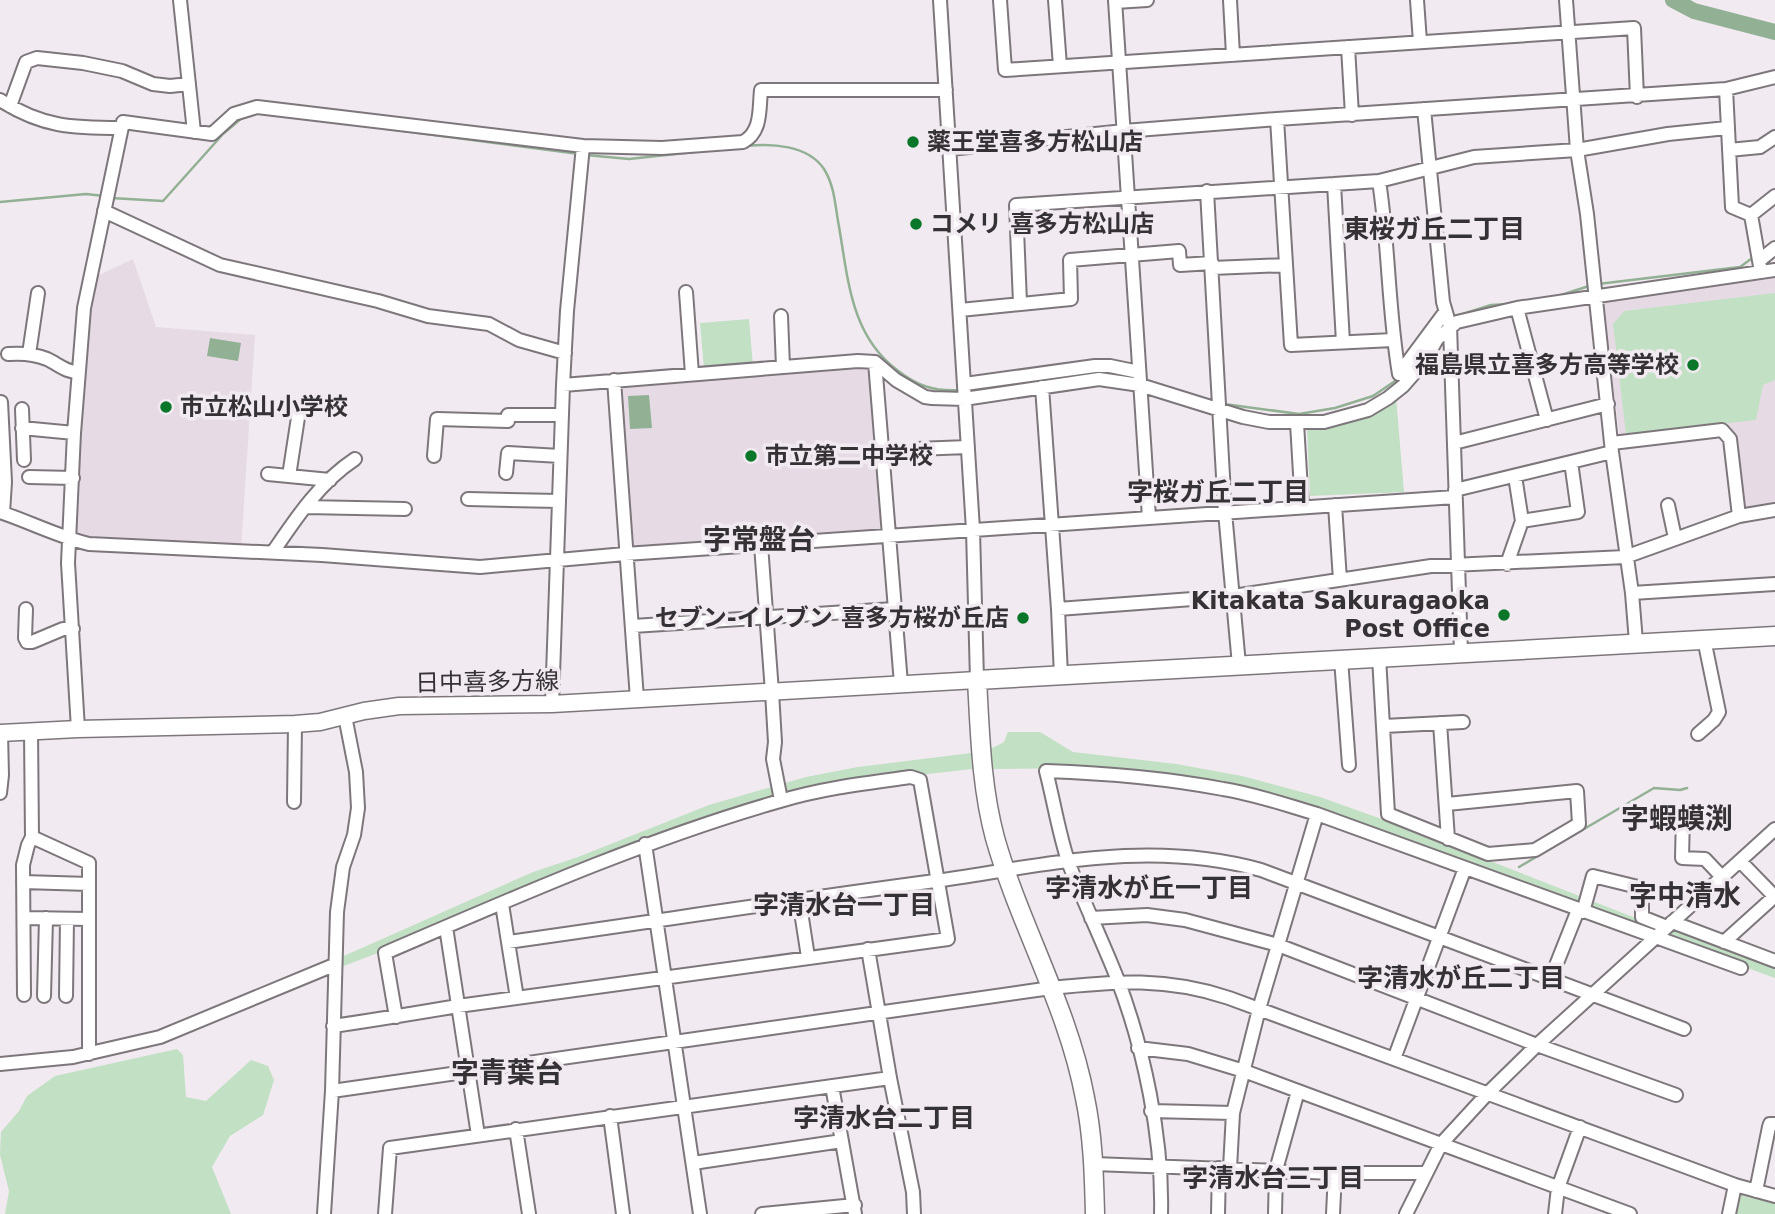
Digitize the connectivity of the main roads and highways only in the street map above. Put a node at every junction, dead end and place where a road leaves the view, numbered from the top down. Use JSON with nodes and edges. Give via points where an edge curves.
{"nodes":[{"id":1,"x":1775,"y":636,"type":"edge"},
{"id":2,"x":977,"y":680,"type":"junction"},
{"id":3,"x":1,"y":733,"type":"edge"},
{"id":4,"x":1095,"y":1214,"type":"edge"}],
"edges":[{"from":1,"to":2,"type":"highway"},
{"from":2,"to":3,"type":"main road","name":"日中喜多方線","via":[[552,704],[399,706],[295,724]]},
{"from":2,"to":4,"type":"highway","via":[[982,761],[994,835],[1083,1086],[1094,1164]]}]}
